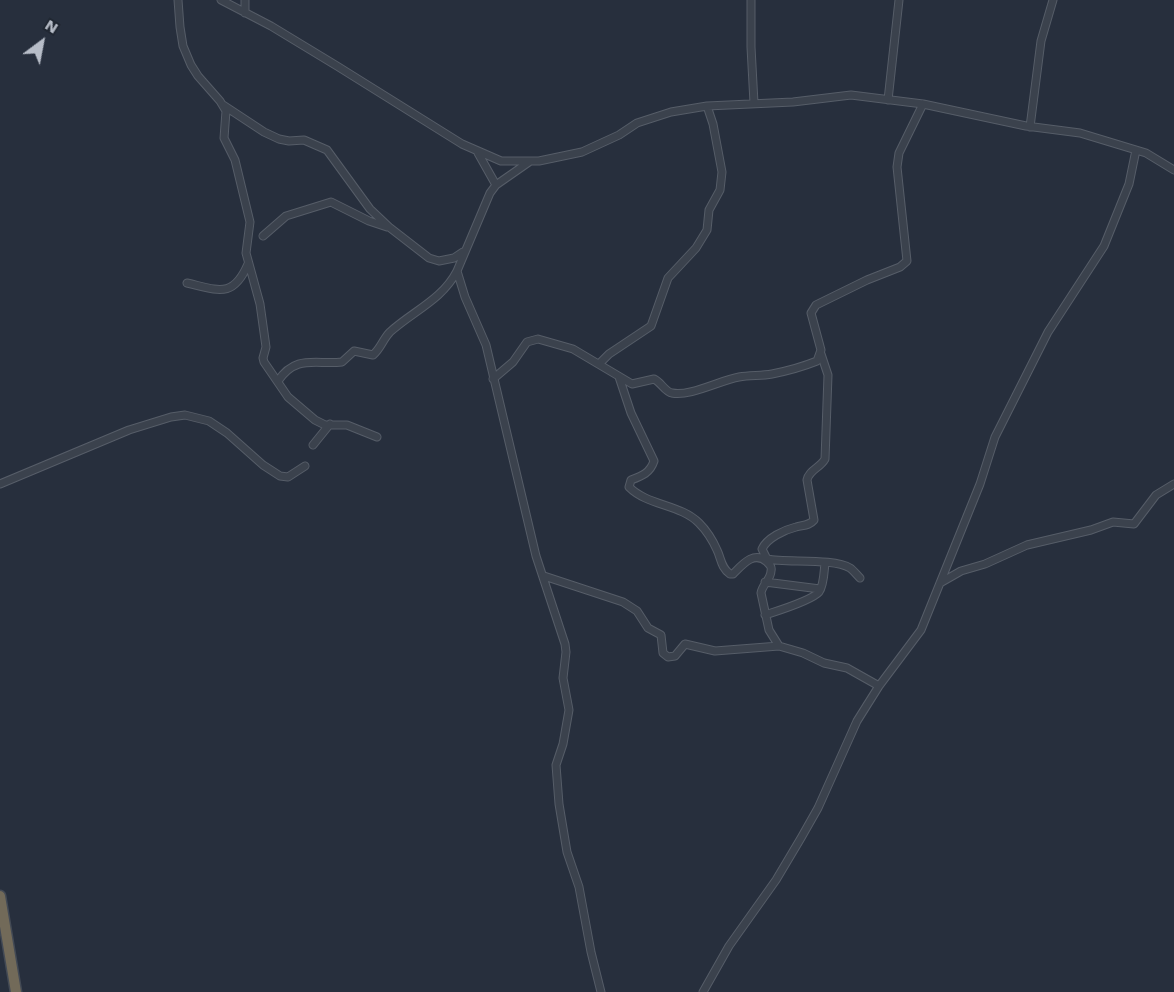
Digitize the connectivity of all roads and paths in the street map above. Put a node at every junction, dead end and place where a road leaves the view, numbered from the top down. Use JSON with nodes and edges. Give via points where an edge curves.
{"nodes":[{"id":1,"x":178,"y":0,"type":"edge"},
{"id":2,"x":221,"y":0,"type":"edge"},
{"id":3,"x":245,"y":0,"type":"edge"},
{"id":4,"x":751,"y":0,"type":"edge"},
{"id":5,"x":899,"y":0,"type":"edge"},
{"id":6,"x":1053,"y":0,"type":"edge"},
{"id":7,"x":245,"y":13,"type":"junction"},
{"id":8,"x":888,"y":100,"type":"junction"},
{"id":9,"x":754,"y":103,"type":"junction"},
{"id":10,"x":923,"y":104,"type":"junction"},
{"id":11,"x":223,"y":105,"type":"junction"},
{"id":12,"x":707,"y":106,"type":"junction"},
{"id":13,"x":1030,"y":127,"type":"junction"},
{"id":14,"x":1136,"y":150,"type":"junction"},
{"id":15,"x":477,"y":151,"type":"junction"},
{"id":16,"x":529,"y":162,"type":"junction"},
{"id":17,"x":1174,"y":170,"type":"edge"},
{"id":18,"x":496,"y":185,"type":"junction"},
{"id":19,"x":389,"y":227,"type":"junction"},
{"id":20,"x":263,"y":236,"type":"dead end"},
{"id":21,"x":465,"y":250,"type":"junction"},
{"id":22,"x":248,"y":264,"type":"junction"},
{"id":23,"x":457,"y":271,"type":"junction"},
{"id":24,"x":187,"y":283,"type":"dead end"},
{"id":25,"x":821,"y":354,"type":"junction"},
{"id":26,"x":600,"y":363,"type":"junction"},
{"id":27,"x":619,"y":377,"type":"junction"},
{"id":28,"x":494,"y":379,"type":"junction"},
{"id":29,"x":278,"y":381,"type":"junction"},
{"id":30,"x":330,"y":424,"type":"junction"},
{"id":31,"x":377,"y":437,"type":"dead end"},
{"id":32,"x":313,"y":445,"type":"dead end"},
{"id":33,"x":305,"y":466,"type":"dead end"},
{"id":34,"x":0,"y":484,"type":"edge"},
{"id":35,"x":1174,"y":484,"type":"edge"},
{"id":36,"x":768,"y":561,"type":"junction"},
{"id":37,"x":825,"y":563,"type":"junction"},
{"id":38,"x":544,"y":576,"type":"junction"},
{"id":39,"x":860,"y":578,"type":"dead end"},
{"id":40,"x":765,"y":582,"type":"junction"},
{"id":41,"x":940,"y":583,"type":"junction"},
{"id":42,"x":820,"y":589,"type":"junction"},
{"id":43,"x":765,"y":615,"type":"junction"},
{"id":44,"x":779,"y":646,"type":"junction"},
{"id":45,"x":879,"y":686,"type":"junction"},
{"id":46,"x":0,"y":896,"type":"edge"},
{"id":47,"x":16,"y":992,"type":"edge"},
{"id":48,"x":601,"y":992,"type":"edge"},
{"id":49,"x":703,"y":992,"type":"edge"}],
"edges":[{"from":1,"to":11,"type":"street","via":[[182,36],[191,65]]},
{"from":2,"to":7,"type":"street"},
{"from":3,"to":7,"type":"street"},
{"from":4,"to":9,"type":"street"},
{"from":5,"to":8,"type":"street"},
{"from":6,"to":13,"type":"street","via":[[1041,41]]},
{"from":7,"to":15,"type":"street"},
{"from":8,"to":9,"type":"street","via":[[851,95]]},
{"from":8,"to":10,"type":"street"},
{"from":9,"to":12,"type":"street"},
{"from":10,"to":13,"type":"street"},
{"from":10,"to":25,"type":"street","via":[[899,153],[897,167],[907,261],[816,305],[811,313]]},
{"from":11,"to":19,"type":"street","via":[[279,139],[304,140],[327,150],[370,209]]},
{"from":11,"to":22,"type":"street","via":[[224,138],[235,160],[250,222]]},
{"from":12,"to":16,"type":"street","via":[[658,114],[582,152]]},
{"from":12,"to":26,"type":"street","via":[[722,172],[720,190],[710,206],[707,230],[668,278],[651,326]]},
{"from":13,"to":14,"type":"street","via":[[1080,133]]},
{"from":14,"to":17,"type":"street"},
{"from":14,"to":41,"type":"street","via":[[1129,184],[1104,246],[1048,332],[1010,405]]},
{"from":15,"to":16,"type":"street","via":[[501,161]]},
{"from":15,"to":18,"type":"street"},
{"from":16,"to":18,"type":"street"},
{"from":18,"to":21,"type":"street"},
{"from":19,"to":20,"type":"street","via":[[331,202],[286,216]]},
{"from":19,"to":21,"type":"street","via":[[434,261],[454,258]]},
{"from":21,"to":23,"type":"street"},
{"from":22,"to":24,"type":"street","via":[[239,281],[228,290]]},
{"from":22,"to":29,"type":"street","via":[[258,294],[266,350],[263,359]]},
{"from":23,"to":28,"type":"street","via":[[486,345]]},
{"from":23,"to":29,"type":"street","via":[[442,293],[388,333],[373,355],[354,351],[342,362],[302,363]]},
{"from":25,"to":27,"type":"street","via":[[817,361],[800,368],[738,377],[678,393],[670,393],[654,379],[637,385]]},
{"from":25,"to":36,"type":"street","via":[[828,375],[826,455],[807,480],[815,518],[812,524],[790,529],[766,543],[762,549]]},
{"from":26,"to":27,"type":"street"},
{"from":26,"to":28,"type":"street","via":[[573,349],[532,339]]},
{"from":27,"to":36,"type":"street","via":[[654,461],[650,470],[631,480],[629,487],[698,522],[730,574],[750,559]]},
{"from":28,"to":38,"type":"street"},
{"from":29,"to":30,"type":"street","via":[[294,403],[320,423]]},
{"from":30,"to":31,"type":"street","via":[[346,425]]},
{"from":30,"to":32,"type":"street"},
{"from":33,"to":34,"type":"street","via":[[288,477],[280,476],[227,433],[208,421],[185,415],[129,430]]},
{"from":35,"to":41,"type":"street","via":[[1156,495],[1134,524],[1113,522],[1027,544]]},
{"from":36,"to":37,"type":"street"},
{"from":36,"to":40,"type":"street","via":[[771,571]]},
{"from":37,"to":39,"type":"street","via":[[848,567]]},
{"from":37,"to":42,"type":"street"},
{"from":38,"to":44,"type":"street","via":[[633,607],[648,628],[661,635],[663,653],[668,657],[675,656],[685,644],[715,651]]},
{"from":38,"to":48,"type":"street","via":[[566,652],[563,678],[569,710],[556,765],[560,814]]},
{"from":40,"to":42,"type":"street"},
{"from":40,"to":43,"type":"street","via":[[760,593]]},
{"from":41,"to":45,"type":"street","via":[[921,630]]},
{"from":42,"to":43,"type":"street","via":[[788,608]]},
{"from":43,"to":44,"type":"street"},
{"from":44,"to":45,"type":"street","via":[[847,668]]},
{"from":45,"to":49,"type":"street","via":[[857,721],[801,838]]},
{"from":46,"to":47,"type":"highway"}]}
